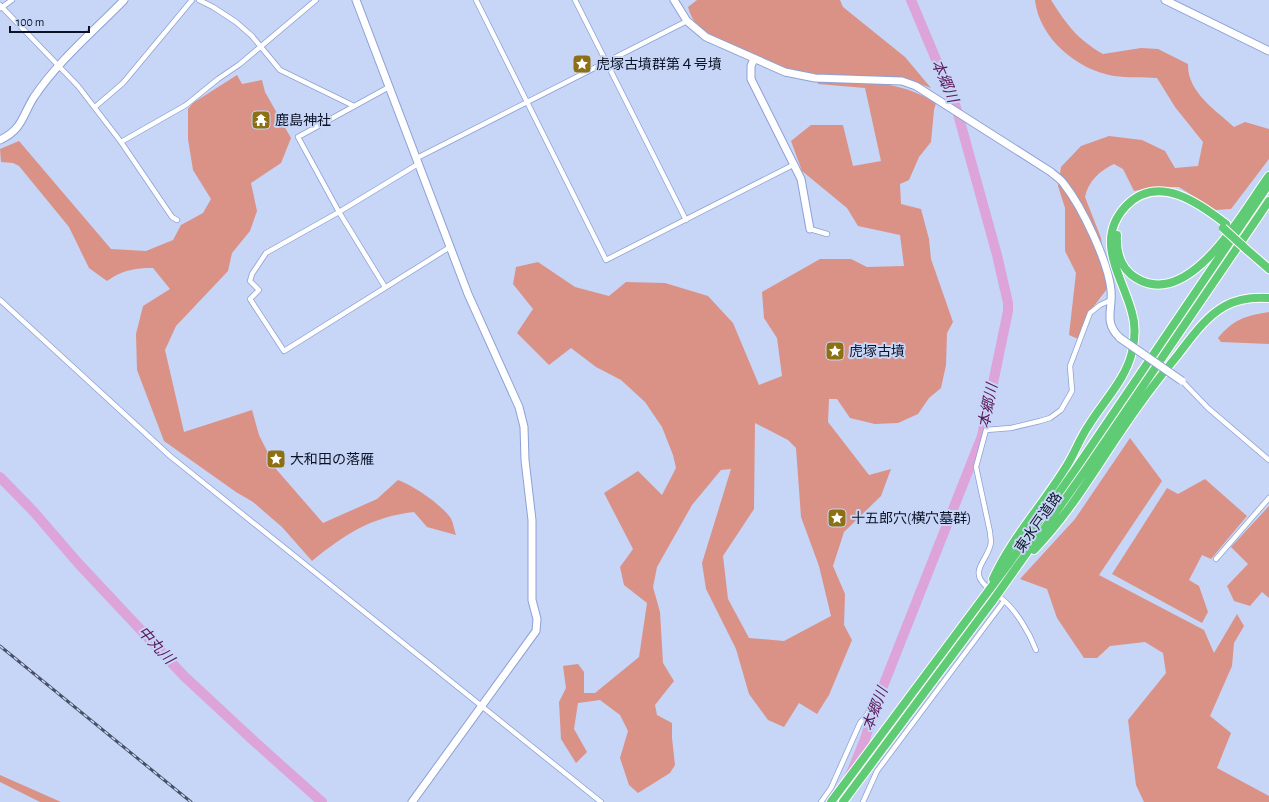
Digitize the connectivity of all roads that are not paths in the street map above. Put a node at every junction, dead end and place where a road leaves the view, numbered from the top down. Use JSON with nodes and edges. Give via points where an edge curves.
{"nodes":[{"id":1,"x":12,"y":0,"type":"edge"},
{"id":2,"x":124,"y":0,"type":"edge"},
{"id":3,"x":192,"y":0,"type":"edge"},
{"id":4,"x":199,"y":0,"type":"edge"},
{"id":5,"x":316,"y":0,"type":"edge"},
{"id":6,"x":356,"y":0,"type":"edge"},
{"id":7,"x":476,"y":0,"type":"edge"},
{"id":8,"x":575,"y":0,"type":"edge"},
{"id":9,"x":674,"y":0,"type":"edge"},
{"id":10,"x":1165,"y":0,"type":"edge"},
{"id":11,"x":1,"y":8,"type":"edge"},
{"id":12,"x":687,"y":21,"type":"junction"},
{"id":13,"x":259,"y":46,"type":"junction"},
{"id":14,"x":1269,"y":52,"type":"edge"},
{"id":15,"x":754,"y":59,"type":"junction"},
{"id":16,"x":606,"y":62,"type":"junction"},
{"id":17,"x":58,"y":65,"type":"junction"},
{"id":18,"x":389,"y":87,"type":"junction"},
{"id":19,"x":527,"y":102,"type":"junction"},
{"id":20,"x":354,"y":106,"type":"junction"},
{"id":21,"x":95,"y":107,"type":"junction"},
{"id":22,"x":0,"y":140,"type":"edge"},
{"id":23,"x":121,"y":142,"type":"junction"},
{"id":24,"x":417,"y":161,"type":"junction"},
{"id":25,"x":793,"y":165,"type":"junction"},
{"id":26,"x":1269,"y":176,"type":"edge"},
{"id":27,"x":1269,"y":184,"type":"edge"},
{"id":28,"x":1269,"y":201,"type":"edge"},
{"id":29,"x":339,"y":212,"type":"junction"},
{"id":30,"x":177,"y":220,"type":"dead end"},
{"id":31,"x":686,"y":220,"type":"junction"},
{"id":32,"x":1224,"y":226,"type":"junction"},
{"id":33,"x":810,"y":229,"type":"joint"},
{"id":34,"x":827,"y":234,"type":"dead end"},
{"id":35,"x":1246,"y":245,"type":"junction"},
{"id":36,"x":450,"y":248,"type":"junction"},
{"id":37,"x":1269,"y":261,"type":"edge"},
{"id":38,"x":1269,"y":269,"type":"edge"},
{"id":39,"x":385,"y":287,"type":"junction"},
{"id":40,"x":1269,"y":298,"type":"edge"},
{"id":41,"x":0,"y":300,"type":"edge"},
{"id":42,"x":1110,"y":300,"type":"junction"},
{"id":43,"x":1182,"y":381,"type":"joint"},
{"id":44,"x":1269,"y":460,"type":"edge"},
{"id":45,"x":1269,"y":498,"type":"edge"},
{"id":46,"x":1216,"y":559,"type":"dead end"},
{"id":47,"x":1017,"y":568,"type":"junction"},
{"id":48,"x":987,"y":590,"type":"junction"},
{"id":49,"x":1000,"y":599,"type":"junction"},
{"id":50,"x":1036,"y":650,"type":"dead end"},
{"id":51,"x":482,"y":705,"type":"junction"},
{"id":52,"x":872,"y":705,"type":"dead end"},
{"id":53,"x":412,"y":802,"type":"edge"},
{"id":54,"x":601,"y":802,"type":"edge"},
{"id":55,"x":820,"y":802,"type":"edge"},
{"id":56,"x":831,"y":802,"type":"edge"},
{"id":57,"x":843,"y":802,"type":"edge"},
{"id":58,"x":863,"y":802,"type":"edge"}],
"edges":[{"from":1,"to":11,"type":"street"},
{"from":2,"to":17,"type":"street"},
{"from":3,"to":21,"type":"street","via":[[123,83]]},
{"from":4,"to":13,"type":"street","via":[[236,22]]},
{"from":5,"to":13,"type":"street"},
{"from":6,"to":18,"type":"street"},
{"from":7,"to":19,"type":"street"},
{"from":8,"to":16,"type":"street"},
{"from":9,"to":12,"type":"street"},
{"from":10,"to":14,"type":"street"},
{"from":11,"to":17,"type":"street"},
{"from":12,"to":15,"type":"street","via":[[706,37]]},
{"from":12,"to":16,"type":"street"},
{"from":13,"to":20,"type":"street","via":[[280,70]]},
{"from":13,"to":23,"type":"street","via":[[240,64],[186,105]]},
{"from":15,"to":25,"type":"street","via":[[751,79]]},
{"from":15,"to":42,"type":"street","via":[[785,72],[804,76],[902,81],[927,92],[1051,172],[1064,184],[1092,230],[1107,274],[1111,290]]},
{"from":16,"to":19,"type":"street"},
{"from":16,"to":31,"type":"street"},
{"from":17,"to":21,"type":"street"},
{"from":17,"to":22,"type":"street","via":[[33,98],[20,125]]},
{"from":18,"to":20,"type":"street"},
{"from":18,"to":24,"type":"street"},
{"from":19,"to":24,"type":"street"},
{"from":19,"to":31,"type":"street","via":[[606,260]]},
{"from":20,"to":29,"type":"street","via":[[298,136]]},
{"from":21,"to":23,"type":"street"},
{"from":23,"to":30,"type":"street","via":[[172,217]]},
{"from":24,"to":29,"type":"street"},
{"from":24,"to":36,"type":"street"},
{"from":25,"to":31,"type":"street"},
{"from":25,"to":33,"type":"street","via":[[801,179]]},
{"from":26,"to":32,"type":"highway","via":[[1213,252],[1186,276],[1164,284],[1149,284],[1126,270],[1117,252],[1118,230],[1124,216],[1135,206],[1149,199],[1166,197],[1184,202]]},
{"from":27,"to":48,"type":"highway","name":"東水戸道路","via":[[1077,467]]},
{"from":28,"to":35,"type":"highway","name":"東水戸道路"},
{"from":29,"to":39,"type":"street"},
{"from":29,"to":39,"type":"street","via":[[266,253],[250,281],[260,290],[250,299],[284,351]]},
{"from":32,"to":35,"type":"highway"},
{"from":32,"to":48,"type":"highway","via":[[1195,202],[1167,192],[1141,196],[1127,205],[1117,218],[1111,238],[1112,254],[1134,320],[1132,354],[1123,374],[1088,426],[1065,470],[1011,547]]},
{"from":33,"to":34,"type":"street"},
{"from":35,"to":37,"type":"highway"},
{"from":35,"to":38,"type":"highway"},
{"from":35,"to":47,"type":"highway","name":"東水戸道路"},
{"from":36,"to":39,"type":"street"},
{"from":36,"to":51,"type":"street","via":[[468,294],[520,407],[532,520],[532,600],[537,626],[533,637]]},
{"from":40,"to":47,"type":"highway","via":[[1232,302],[1205,322],[1158,379],[1054,530]]},
{"from":41,"to":51,"type":"street","via":[[170,456]]},
{"from":42,"to":43,"type":"street","bridge":true,"via":[[1112,331]]},
{"from":42,"to":48,"type":"street","via":[[1090,313],[1070,366],[1072,391],[1061,410],[1050,418],[1032,423],[986,430],[976,467],[991,543],[979,572],[980,580]]},
{"from":43,"to":44,"type":"street","via":[[1208,408]]},
{"from":45,"to":46,"type":"street"},
{"from":47,"to":49,"type":"highway","name":"東水戸道路"},
{"from":48,"to":56,"type":"highway","name":"東水戸道路"},
{"from":49,"to":50,"type":"street","via":[[1010,605]]},
{"from":49,"to":57,"type":"highway","name":"東水戸道路"},
{"from":49,"to":58,"type":"street","via":[[877,771]]},
{"from":51,"to":53,"type":"street"},
{"from":51,"to":54,"type":"street"},
{"from":52,"to":55,"type":"street","via":[[860,722],[831,788]]}]}
